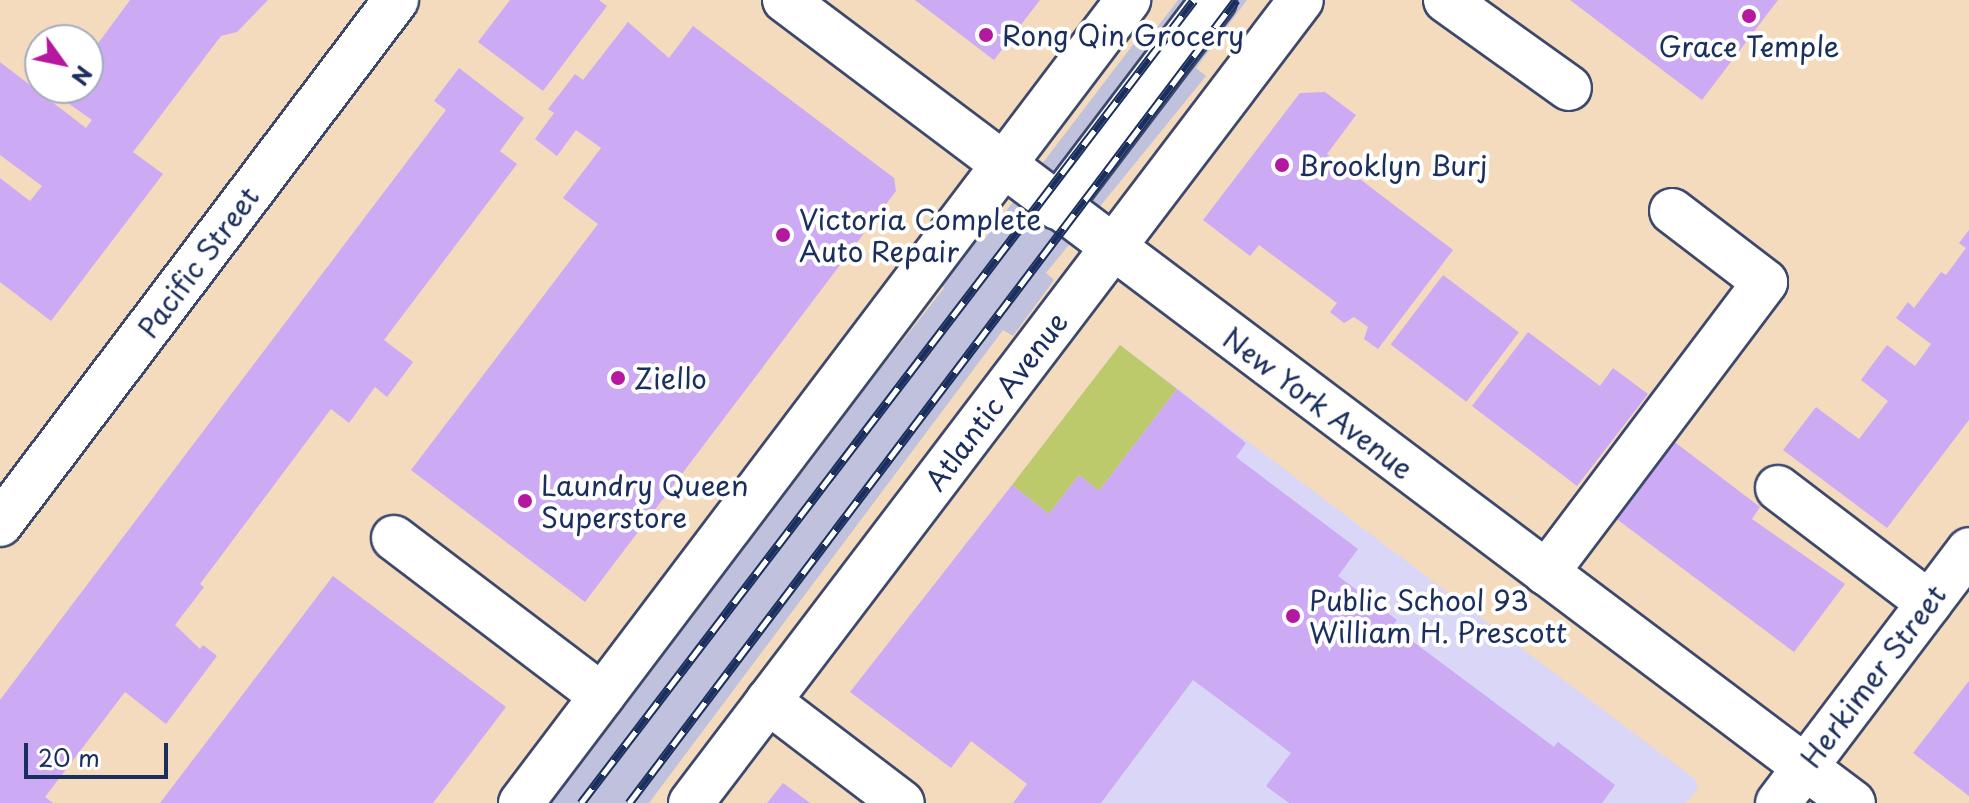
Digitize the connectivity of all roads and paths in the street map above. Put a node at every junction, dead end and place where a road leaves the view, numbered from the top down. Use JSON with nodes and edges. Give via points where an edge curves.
{"nodes":[{"id":1,"x":396,"y":0,"type":"edge"},
{"id":2,"x":785,"y":0,"type":"edge"},
{"id":3,"x":1128,"y":0,"type":"edge"},
{"id":4,"x":1214,"y":0,"type":"edge"},
{"id":5,"x":1301,"y":0,"type":"edge"},
{"id":6,"x":1446,"y":0,"type":"edge"},
{"id":7,"x":1569,"y":88,"type":"dead end"},
{"id":8,"x":1005,"y":166,"type":"junction"},
{"id":9,"x":1057,"y":207,"type":"junction"},
{"id":10,"x":1672,"y":211,"type":"dead end"},
{"id":11,"x":1112,"y":249,"type":"junction"},
{"id":12,"x":1778,"y":488,"type":"dead end"},
{"id":13,"x":0,"y":524,"type":"edge"},
{"id":14,"x":394,"y":538,"type":"dead end"},
{"id":15,"x":1969,"y":550,"type":"edge"},
{"id":16,"x":1546,"y":573,"type":"junction"},
{"id":17,"x":1929,"y":603,"type":"junction"},
{"id":18,"x":602,"y":696,"type":"junction"},
{"id":19,"x":768,"y":701,"type":"junction"},
{"id":20,"x":1805,"y":767,"type":"junction"},
{"id":21,"x":521,"y":803,"type":"edge"},
{"id":22,"x":691,"y":803,"type":"edge"},
{"id":23,"x":902,"y":803,"type":"edge"},
{"id":24,"x":1778,"y":803,"type":"edge"},
{"id":25,"x":1853,"y":803,"type":"edge"}],
"edges":[{"from":1,"to":13,"type":"street","name":"Pacific Street"},
{"from":2,"to":8,"type":"street","name":"New York Avenue"},
{"from":3,"to":8,"type":"street"},
{"from":4,"to":9,"type":"street"},
{"from":5,"to":11,"type":"street","name":"Atlantic Avenue"},
{"from":6,"to":7,"type":"street"},
{"from":8,"to":9,"type":"street","name":"New York Avenue"},
{"from":8,"to":18,"type":"street"},
{"from":9,"to":11,"type":"street","name":"New York Avenue"},
{"from":10,"to":16,"type":"street","via":[[1765,282]]},
{"from":11,"to":16,"type":"street","name":"New York Avenue"},
{"from":11,"to":19,"type":"street","name":"Atlantic Avenue"},
{"from":12,"to":17,"type":"street"},
{"from":14,"to":18,"type":"street"},
{"from":15,"to":17,"type":"street","name":"Herkimer Street"},
{"from":16,"to":20,"type":"street","name":"New York Avenue"},
{"from":17,"to":20,"type":"street","name":"Herkimer Street"},
{"from":18,"to":21,"type":"street"},
{"from":19,"to":22,"type":"street","name":"Atlantic Avenue"},
{"from":19,"to":23,"type":"street"},
{"from":20,"to":24,"type":"street","name":"Herkimer Street"},
{"from":20,"to":25,"type":"street","name":"New York Avenue"}]}
